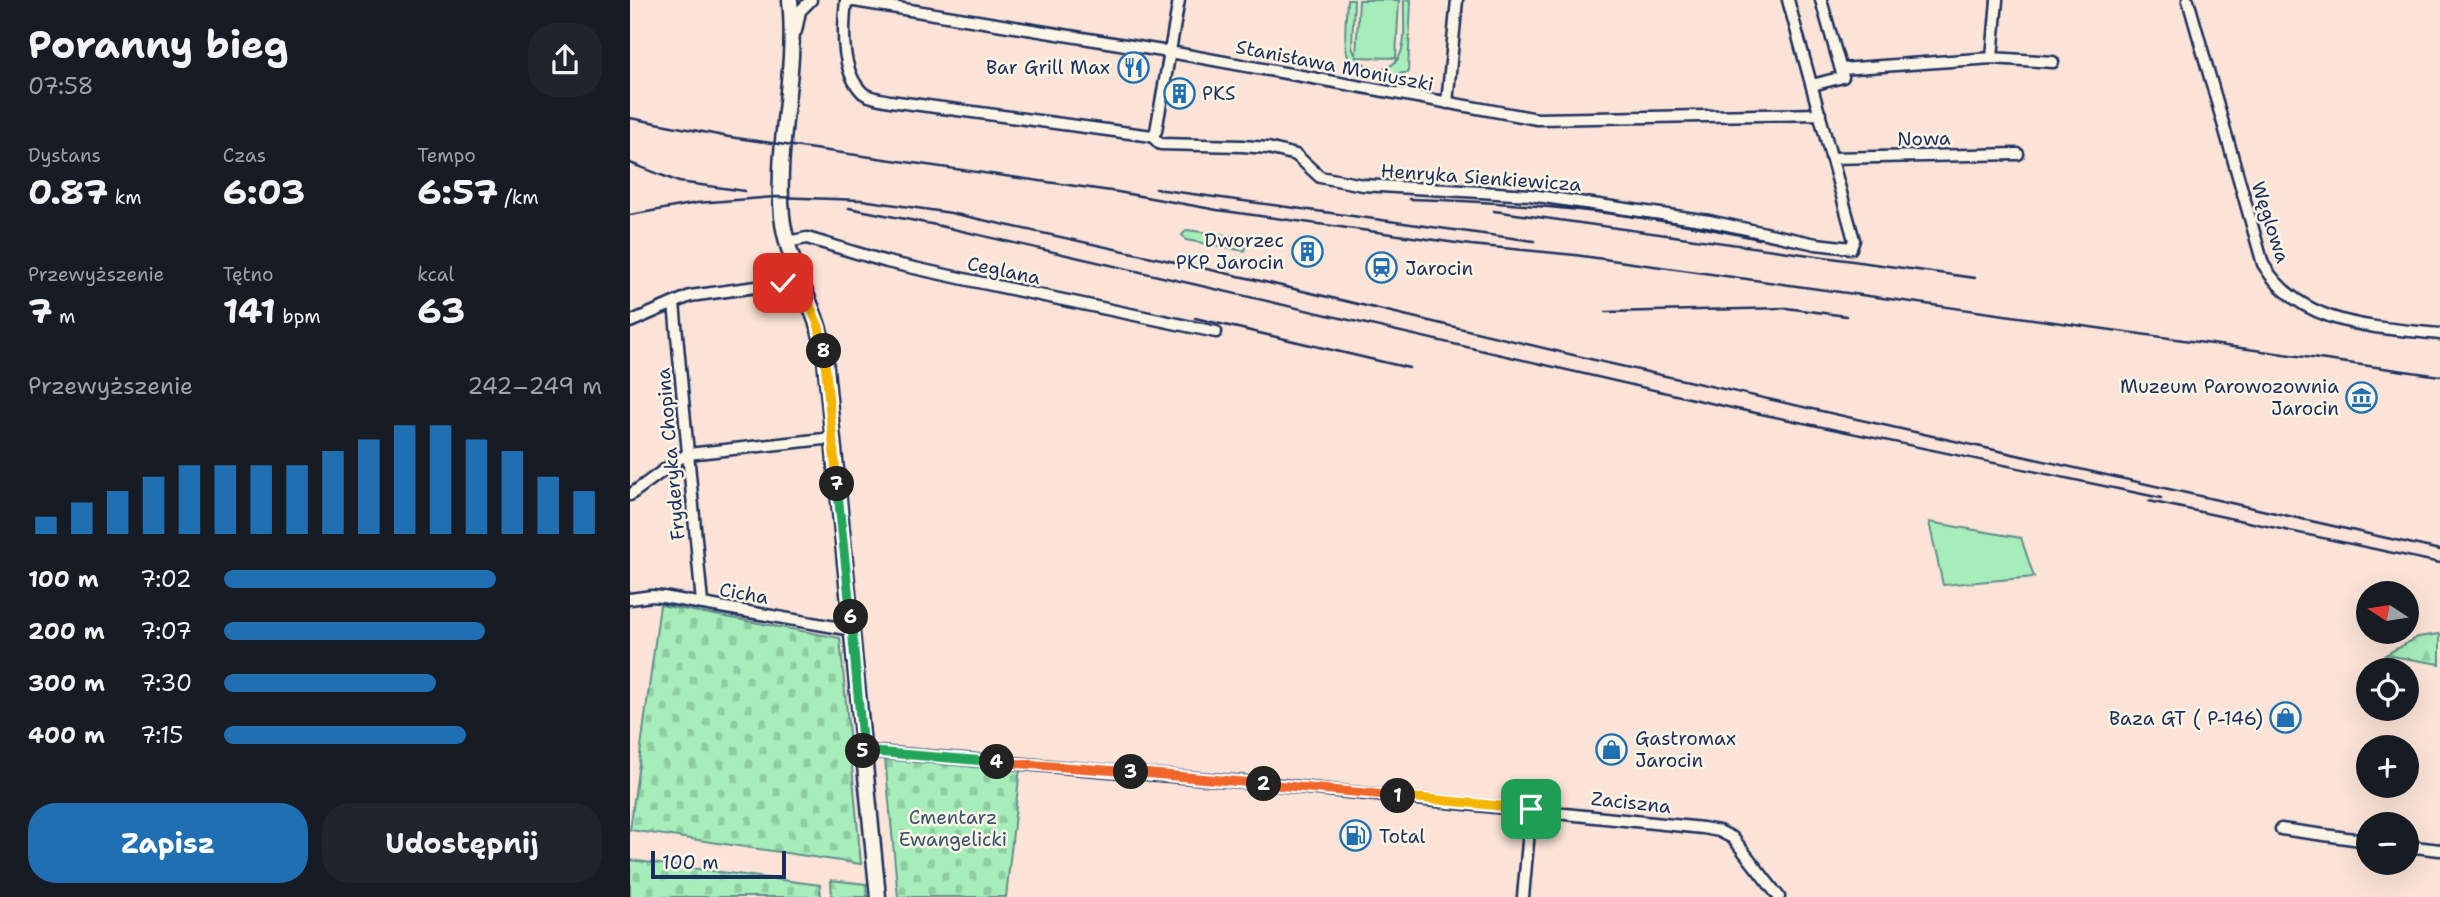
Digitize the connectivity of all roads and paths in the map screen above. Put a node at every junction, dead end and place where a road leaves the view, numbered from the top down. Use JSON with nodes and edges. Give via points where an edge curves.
{"nodes":[{"id":1,"x":790,"y":0,"type":"edge"},
{"id":2,"x":811,"y":0,"type":"edge"},
{"id":3,"x":847,"y":0,"type":"edge"},
{"id":4,"x":1179,"y":0,"type":"edge"},
{"id":5,"x":1457,"y":0,"type":"edge"},
{"id":6,"x":1788,"y":0,"type":"edge"},
{"id":7,"x":1821,"y":0,"type":"edge"},
{"id":8,"x":1997,"y":0,"type":"edge"},
{"id":9,"x":2188,"y":0,"type":"edge"},
{"id":10,"x":793,"y":45,"type":"junction"},
{"id":11,"x":1170,"y":52,"type":"junction"},
{"id":12,"x":1992,"y":58,"type":"junction"},
{"id":13,"x":2053,"y":62,"type":"dead end"},
{"id":14,"x":1841,"y":69,"type":"junction"},
{"id":15,"x":1812,"y":85,"type":"junction"},
{"id":16,"x":1447,"y":103,"type":"junction"},
{"id":17,"x":1820,"y":114,"type":"junction"},
{"id":18,"x":1152,"y":136,"type":"junction"},
{"id":19,"x":2018,"y":154,"type":"dead end"},
{"id":20,"x":1831,"y":158,"type":"junction"},
{"id":21,"x":787,"y":242,"type":"junction"},
{"id":22,"x":800,"y":281,"type":"junction"},
{"id":23,"x":674,"y":303,"type":"junction"},
{"id":24,"x":630,"y":322,"type":"edge"},
{"id":25,"x":1216,"y":332,"type":"dead end"},
{"id":26,"x":2440,"y":334,"type":"edge"},
{"id":27,"x":833,"y":439,"type":"junction"},
{"id":28,"x":688,"y":454,"type":"junction"},
{"id":29,"x":630,"y":495,"type":"edge"},
{"id":30,"x":630,"y":599,"type":"edge"},
{"id":31,"x":702,"y":603,"type":"junction"},
{"id":32,"x":852,"y":630,"type":"junction"},
{"id":33,"x":863,"y":751,"type":"junction"},
{"id":34,"x":1531,"y":809,"type":"junction"},
{"id":35,"x":2281,"y":830,"type":"dead end"},
{"id":36,"x":2356,"y":839,"type":"edge"},
{"id":37,"x":2419,"y":848,"type":"edge"},
{"id":38,"x":2440,"y":850,"type":"edge"},
{"id":39,"x":878,"y":897,"type":"edge"},
{"id":40,"x":1523,"y":897,"type":"edge"},
{"id":41,"x":1779,"y":897,"type":"edge"}],
"edges":[{"from":1,"to":10,"type":"main road"},
{"from":2,"to":10,"type":"street","via":[[800,11]]},
{"from":3,"to":11,"type":"street","name":"Stanisława Moniuszki"},
{"from":3,"to":18,"type":"street","name":"Henryka Sienkiewicza","via":[[845,49],[855,81],[865,95]]},
{"from":4,"to":11,"type":"street"},
{"from":5,"to":16,"type":"street"},
{"from":6,"to":15,"type":"street"},
{"from":7,"to":14,"type":"street"},
{"from":8,"to":12,"type":"street"},
{"from":9,"to":26,"type":"street","name":"Węglowa","via":[[2270,277],[2313,311],[2346,323]]},
{"from":10,"to":21,"type":"main road","via":[[781,166]]},
{"from":11,"to":16,"type":"street","name":"Stanisława Moniuszki"},
{"from":11,"to":18,"type":"street"},
{"from":12,"to":13,"type":"street"},
{"from":12,"to":14,"type":"street"},
{"from":14,"to":15,"type":"street","via":[[1843,77]]},
{"from":15,"to":17,"type":"street"},
{"from":16,"to":17,"type":"street","name":"Stanisława Moniuszki","via":[[1559,120]]},
{"from":17,"to":20,"type":"street"},
{"from":18,"to":20,"type":"street","name":"Henryka Sienkiewicza","via":[[1160,144],[1242,146],[1296,155],[1320,177],[1363,185],[1530,194],[1709,220],[1851,248],[1854,240]]},
{"from":19,"to":20,"type":"street","name":"Nowa"},
{"from":21,"to":22,"type":"main road"},
{"from":21,"to":25,"type":"street","name":"Ceglana","via":[[807,239],[887,262]]},
{"from":22,"to":23,"type":"street","via":[[698,295]]},
{"from":22,"to":27,"type":"main road","via":[[822,339]]},
{"from":23,"to":24,"type":"street"},
{"from":23,"to":28,"type":"street","name":"Fryderyka Chopina"},
{"from":27,"to":28,"type":"street"},
{"from":27,"to":32,"type":"main road"},
{"from":28,"to":29,"type":"street"},
{"from":28,"to":31,"type":"street","name":"Fryderyka Chopina"},
{"from":30,"to":31,"type":"street","name":"Cicha","via":[[652,596]]},
{"from":31,"to":32,"type":"street","name":"Cicha"},
{"from":32,"to":33,"type":"main road"},
{"from":33,"to":34,"type":"street","name":"Zaciszna"},
{"from":33,"to":39,"type":"main road"},
{"from":34,"to":40,"type":"street"},
{"from":34,"to":41,"type":"street","name":"Zaciszna","via":[[1719,831],[1733,838]]},
{"from":35,"to":36,"type":"street"},
{"from":37,"to":38,"type":"street"}]}
